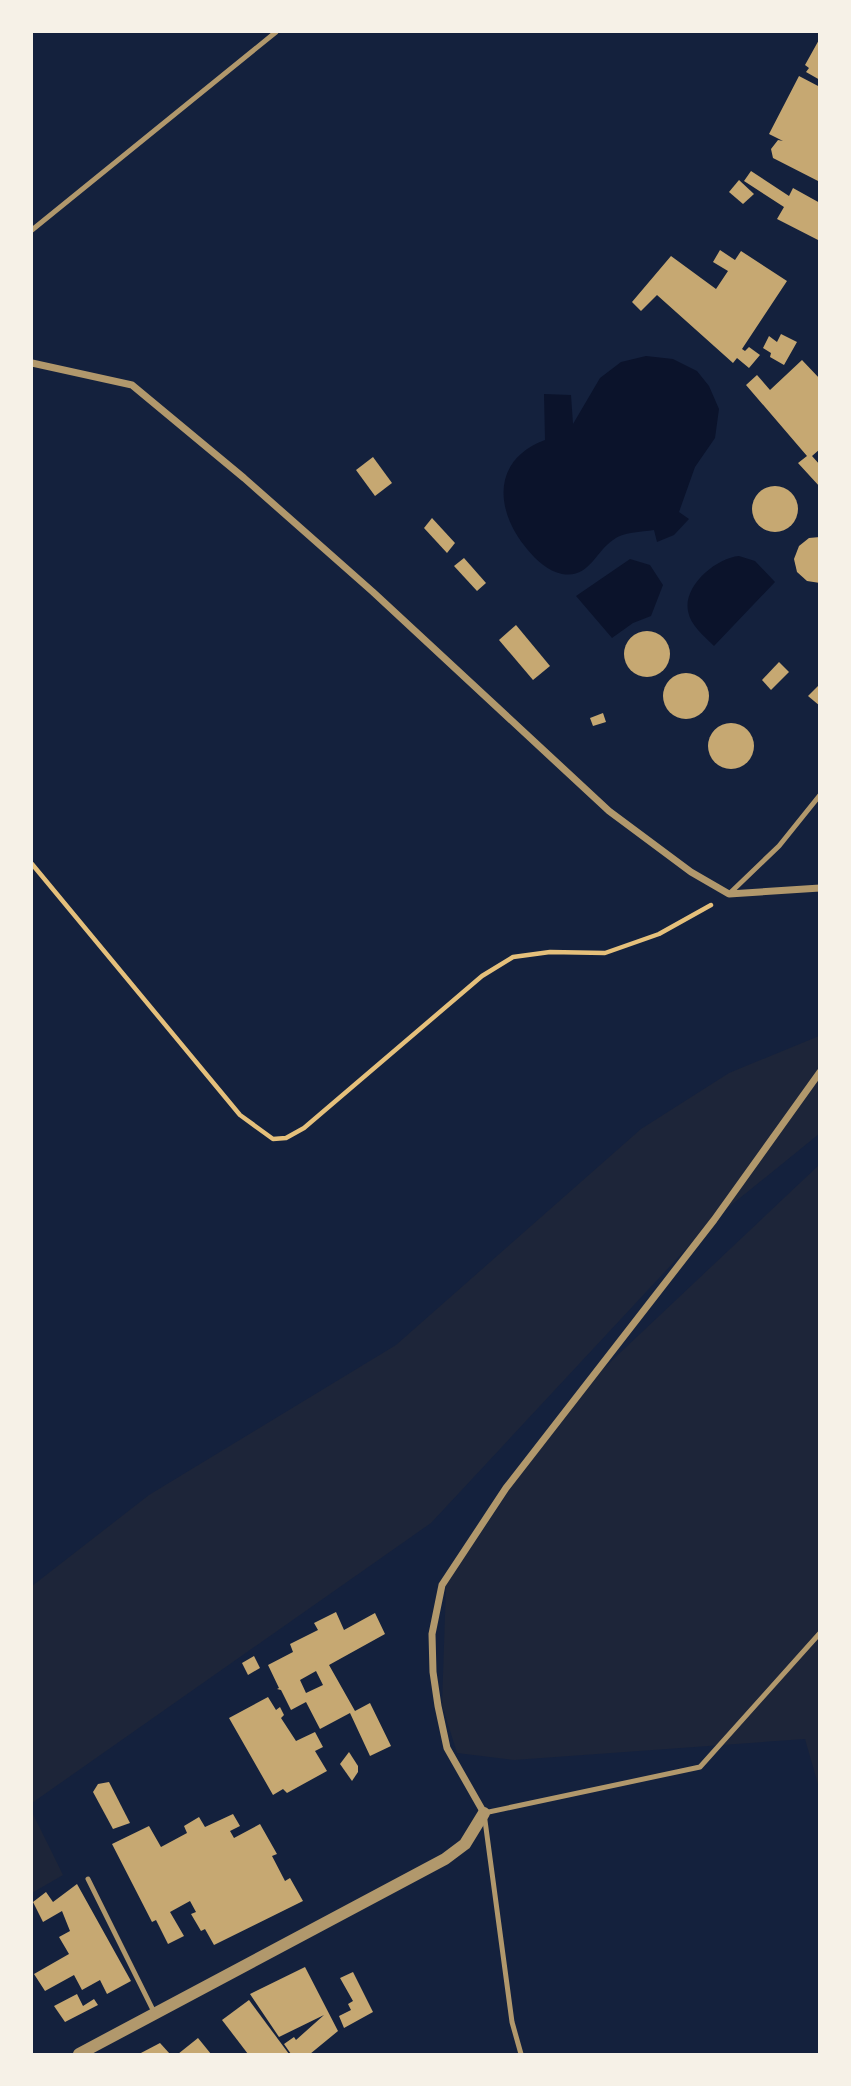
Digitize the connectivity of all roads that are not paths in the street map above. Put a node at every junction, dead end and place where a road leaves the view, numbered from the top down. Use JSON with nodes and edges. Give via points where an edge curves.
{"nodes":[{"id":1,"x":276,"y":32,"type":"edge"},
{"id":2,"x":32,"y":230,"type":"edge"},
{"id":3,"x":32,"y":363,"type":"edge"},
{"id":4,"x":820,"y":795,"type":"edge"},
{"id":5,"x":820,"y":888,"type":"edge"},
{"id":6,"x":729,"y":894,"type":"junction"},
{"id":7,"x":820,"y":1072,"type":"edge"},
{"id":8,"x":820,"y":1633,"type":"edge"},
{"id":9,"x":484,"y":1813,"type":"junction"},
{"id":10,"x":88,"y":1879,"type":"dead end"},
{"id":11,"x":154,"y":2012,"type":"junction"},
{"id":12,"x":83,"y":2054,"type":"edge"},
{"id":13,"x":521,"y":2054,"type":"edge"}],
"edges":[{"from":1,"to":2,"type":"lane"},
{"from":3,"to":6,"type":"street","via":[[132,385],[373,592],[609,811],[691,872]]},
{"from":4,"to":6,"type":"lane","via":[[779,846]]},
{"from":5,"to":6,"type":"street"},
{"from":7,"to":9,"type":"street","via":[[714,1220],[506,1488],[442,1585],[432,1634],[438,1706],[447,1748]]},
{"from":8,"to":9,"type":"lane","via":[[700,1767]]},
{"from":9,"to":11,"type":"street","via":[[465,1844],[445,1859]]},
{"from":9,"to":13,"type":"lane","via":[[512,2022]]},
{"from":10,"to":11,"type":"lane"},
{"from":11,"to":12,"type":"street"}]}
